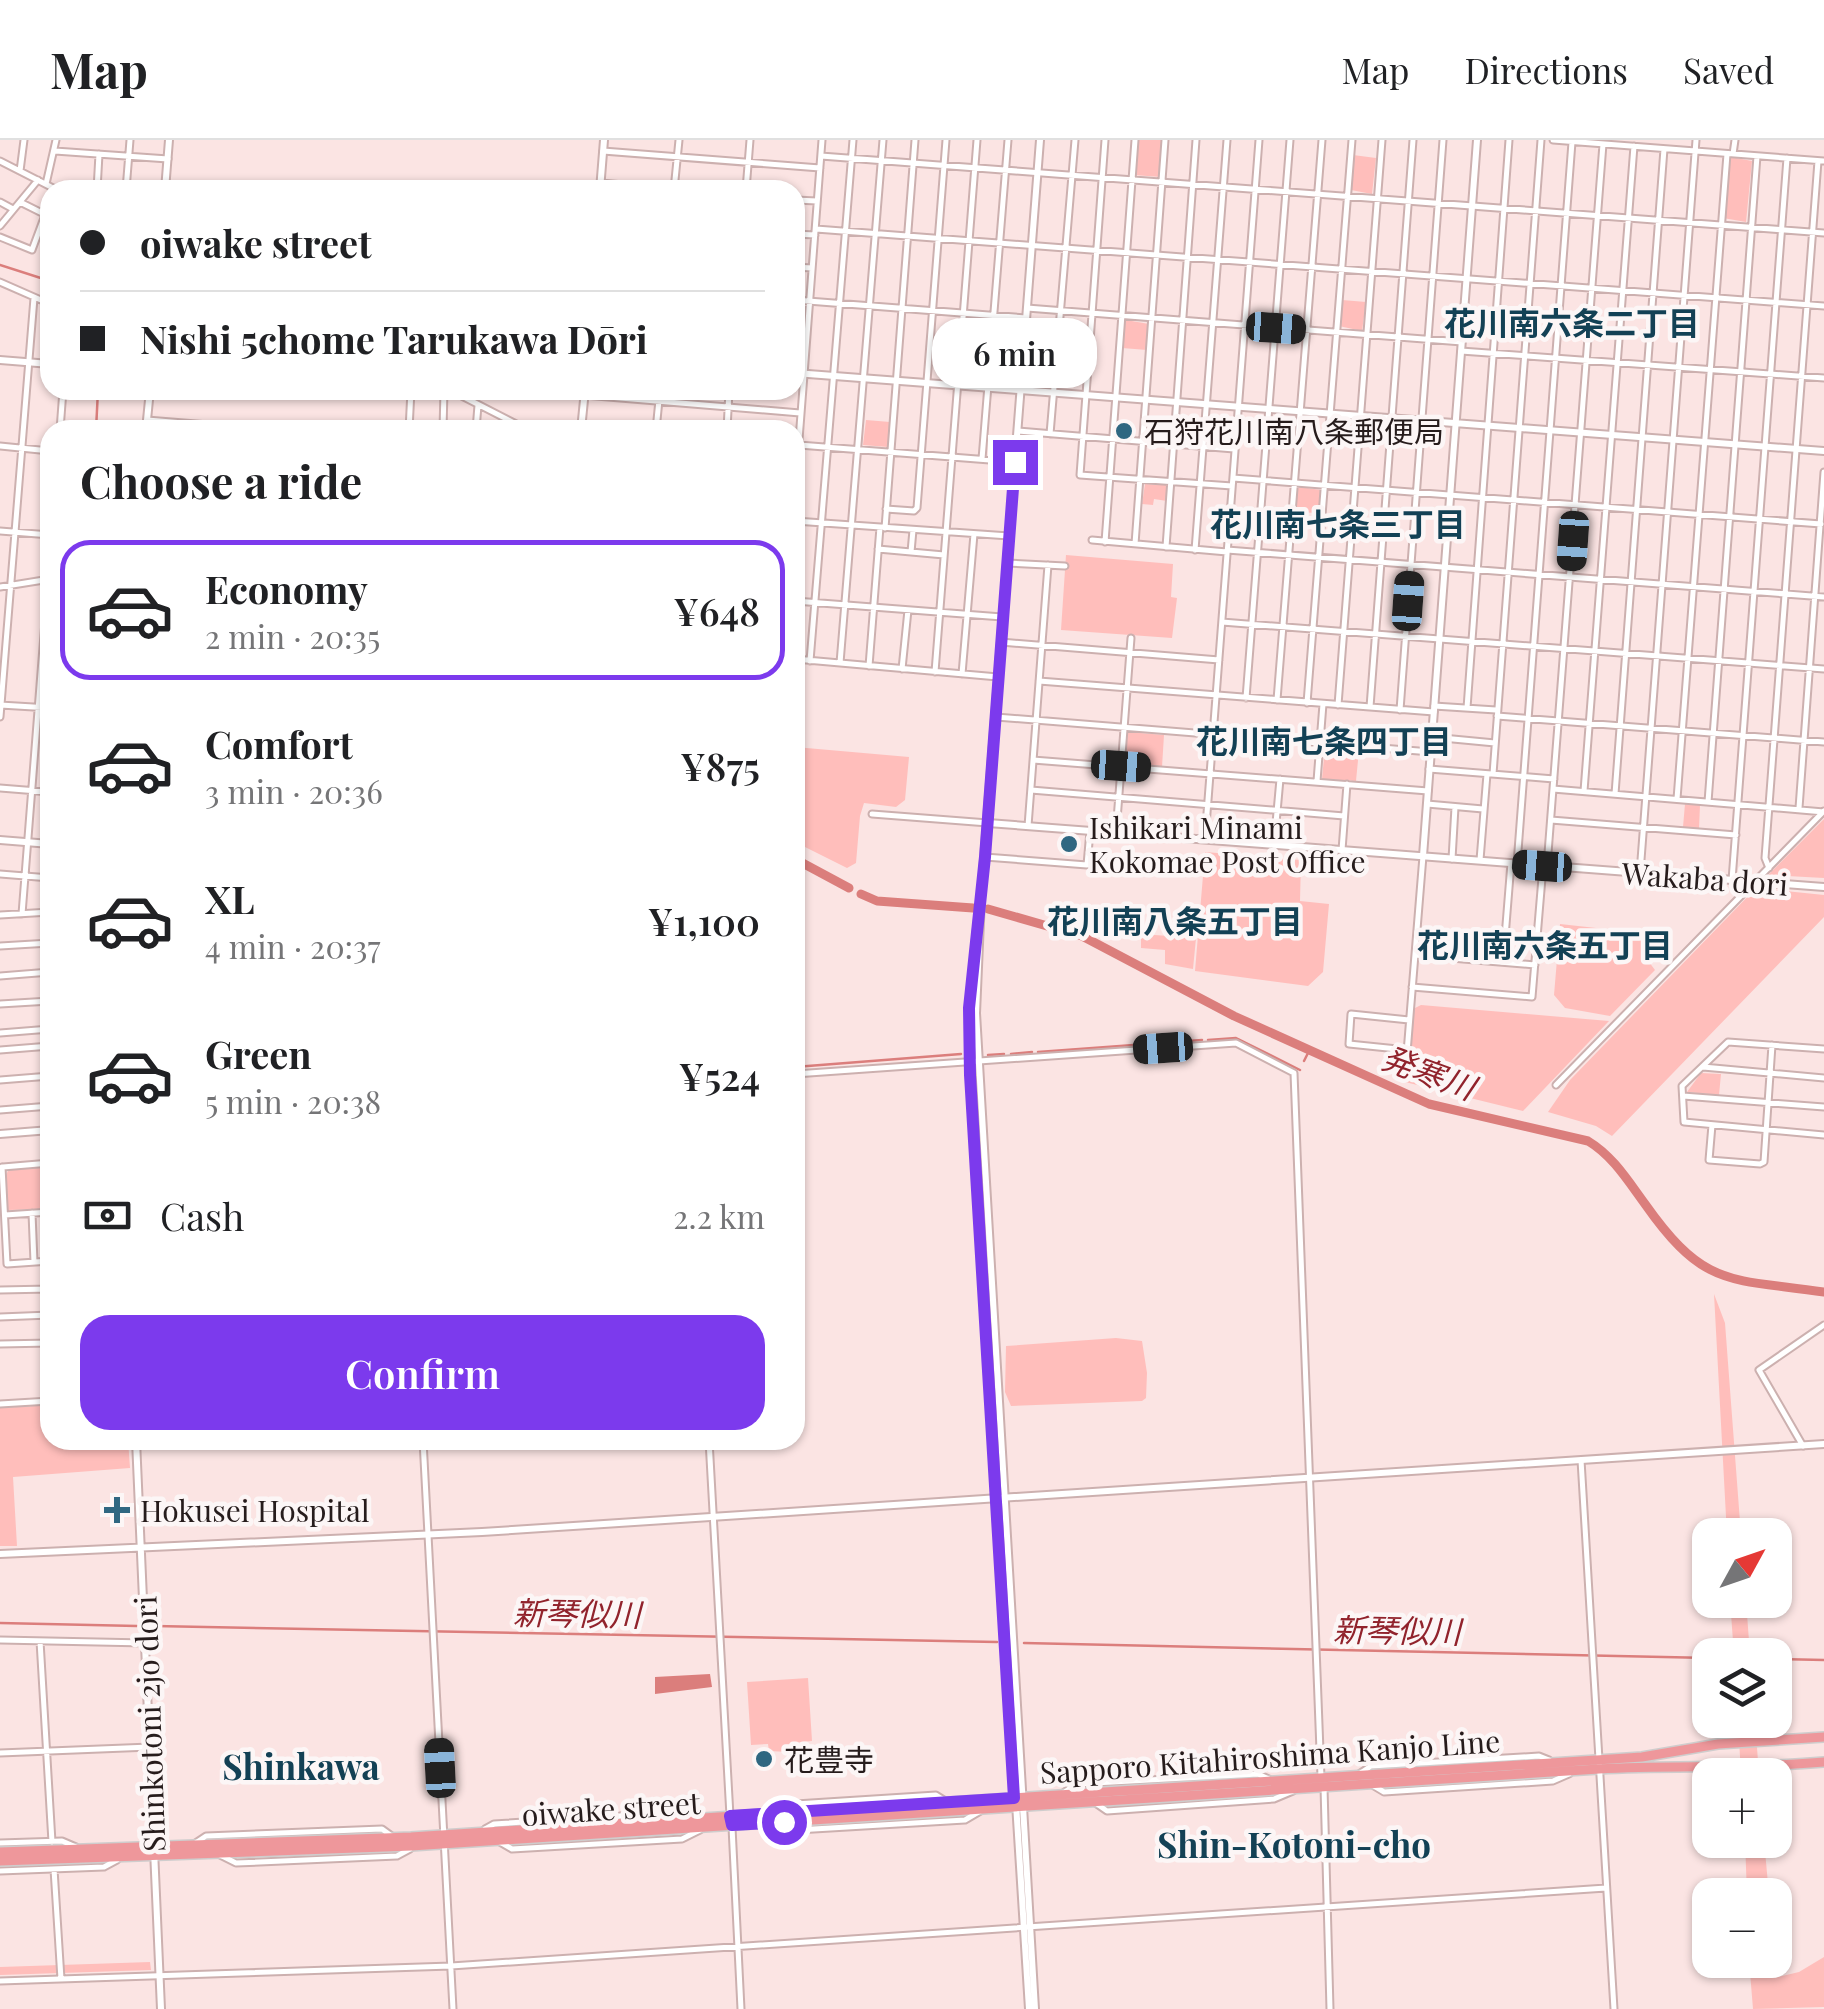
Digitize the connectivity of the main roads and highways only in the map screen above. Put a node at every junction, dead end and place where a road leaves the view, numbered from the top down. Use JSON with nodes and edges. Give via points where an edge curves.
{"nodes":[{"id":1,"x":1824,"y":1737,"type":"edge"},
{"id":2,"x":1824,"y":1762,"type":"edge"},
{"id":3,"x":1599,"y":1764,"type":"junction"},
{"id":4,"x":1322,"y":1782,"type":"junction"},
{"id":5,"x":1018,"y":1802,"type":"junction"},
{"id":6,"x":731,"y":1821,"type":"junction"},
{"id":7,"x":444,"y":1840,"type":"junction"},
{"id":8,"x":154,"y":1851,"type":"junction"},
{"id":9,"x":0,"y":1852,"type":"edge"},
{"id":10,"x":0,"y":1861,"type":"edge"}],
"edges":[{"from":1,"to":3,"type":"main road","name":"Sapporo Kitahiroshima Kanjo Line","via":[[1718,1744]]},
{"from":2,"to":3,"type":"main road","name":"oiwake street","via":[[1719,1768]]},
{"from":3,"to":4,"type":"main road","name":"Sapporo Kitahiroshima Kanjo Line"},
{"from":3,"to":4,"type":"main road","name":"oiwake street","via":[[1369,1784]]},
{"from":4,"to":5,"type":"main road","name":"Sapporo Kitahiroshima Kanjo Line"},
{"from":4,"to":5,"type":"main road","name":"oiwake street"},
{"from":5,"to":6,"type":"main road","name":"Sapporo Kitahiroshima Kanjo Line"},
{"from":5,"to":6,"type":"main road","name":"oiwake street"},
{"from":6,"to":7,"type":"main road","name":"Sapporo Kitahiroshima Kanjo Line"},
{"from":6,"to":7,"type":"main road","name":"oiwake street"},
{"from":7,"to":8,"type":"main road","name":"Sapporo Kitahiroshima Kanjo Line"},
{"from":7,"to":8,"type":"main road","name":"oiwake street","via":[[418,1846]]},
{"from":8,"to":9,"type":"main road","name":"Sapporo Kitahiroshima Kanjo Line"},
{"from":8,"to":10,"type":"main road","name":"oiwake street"}]}
